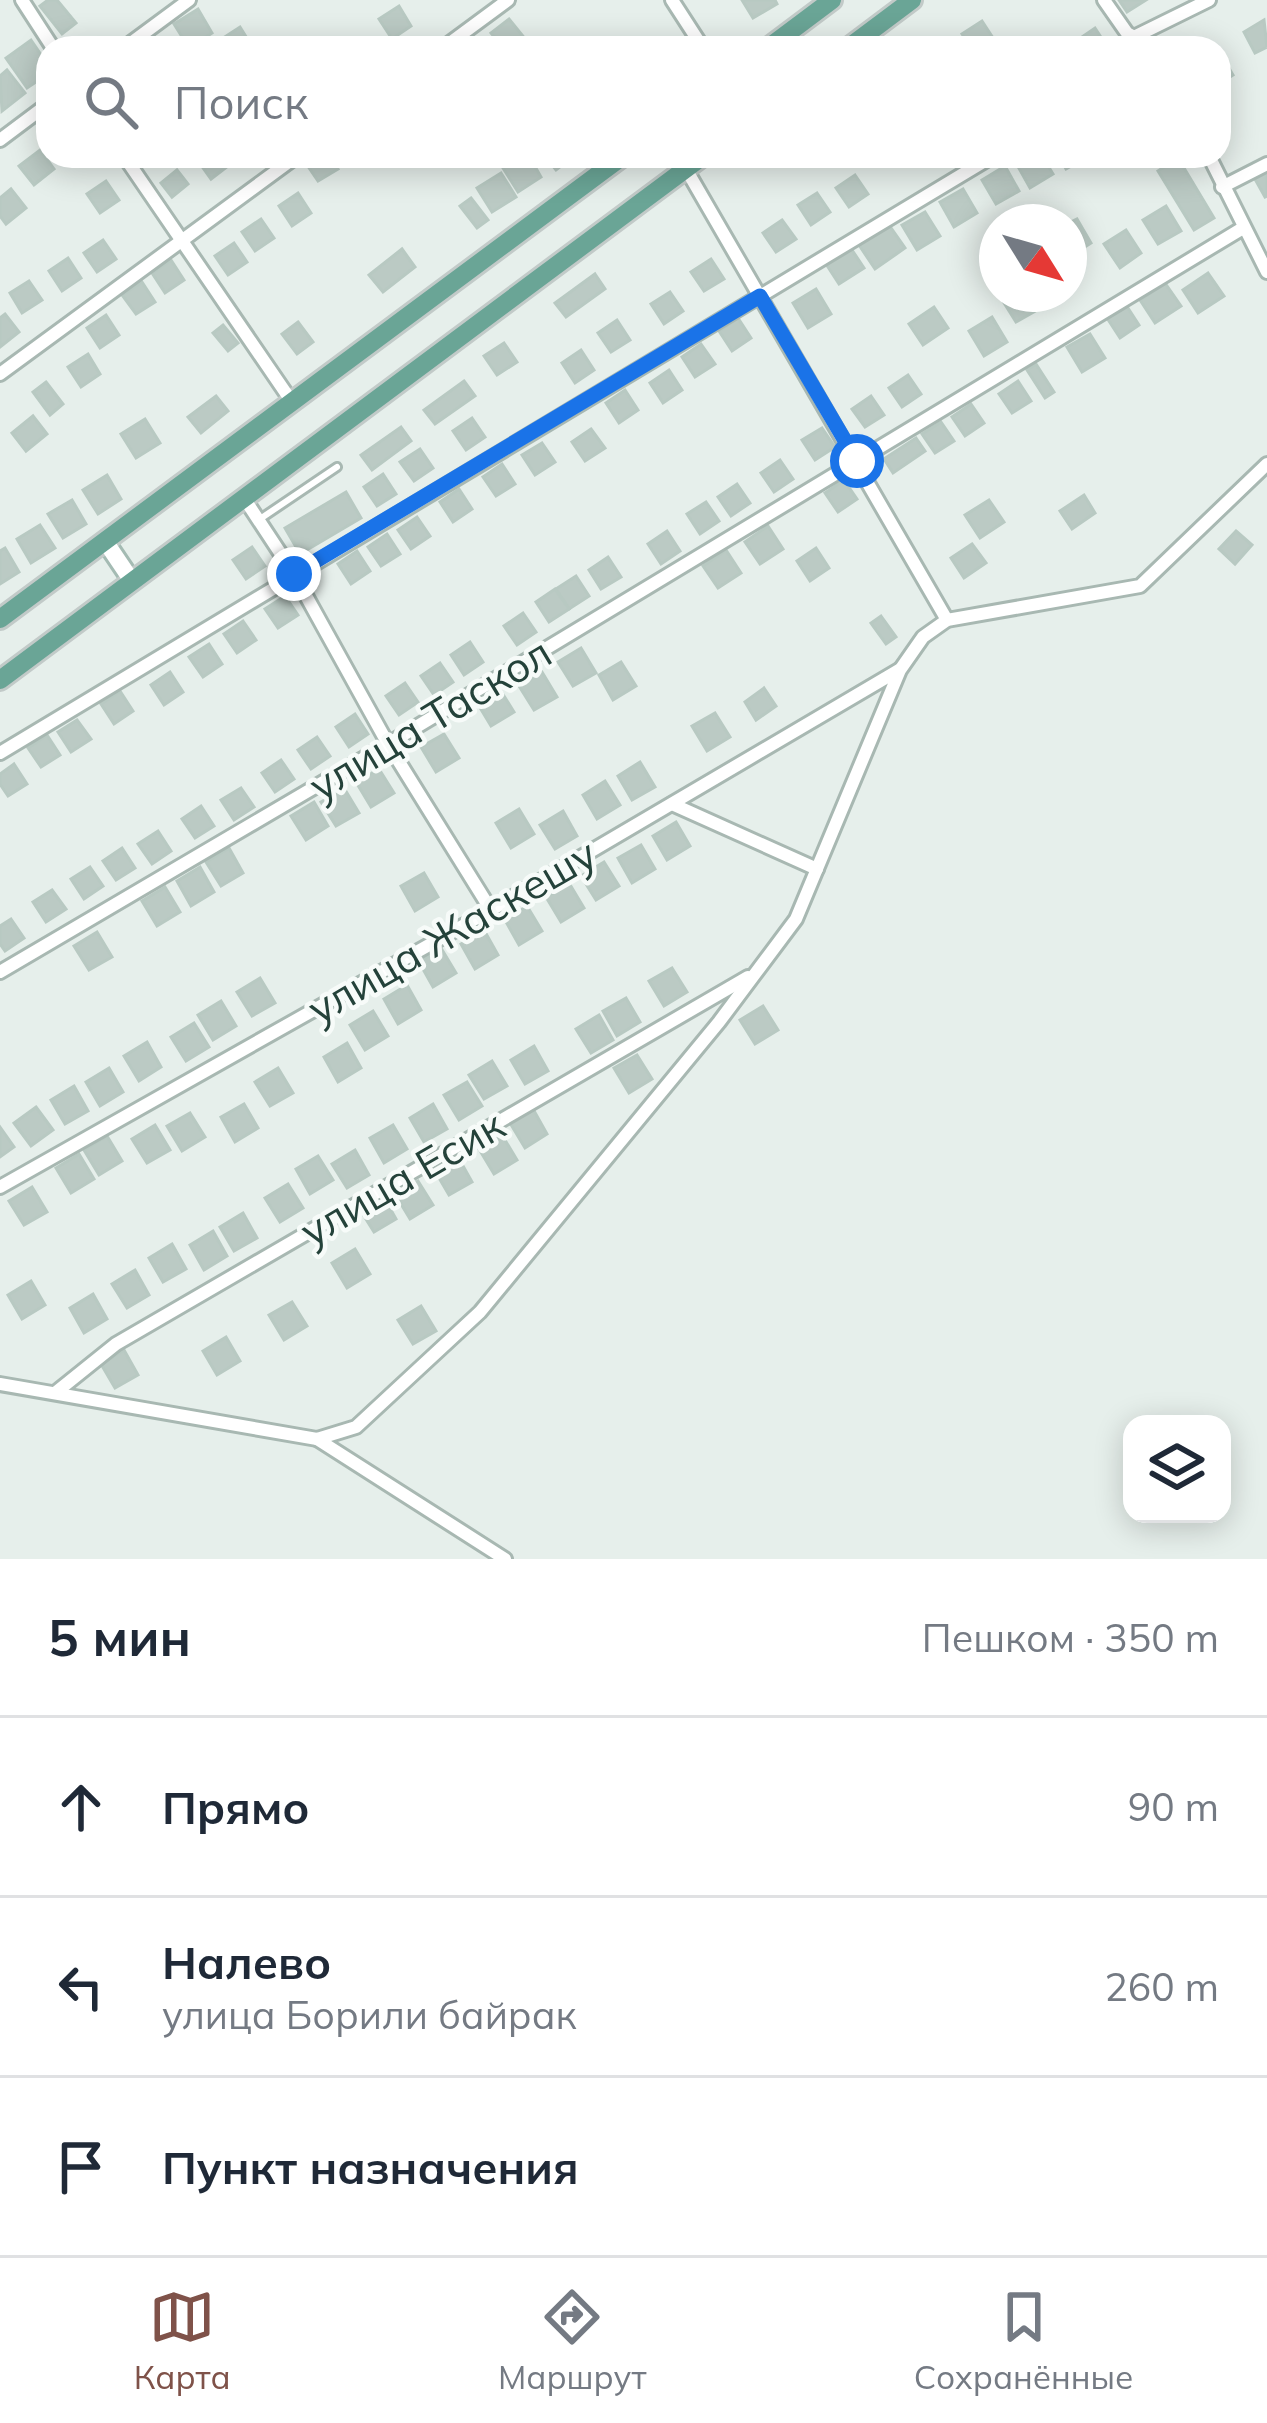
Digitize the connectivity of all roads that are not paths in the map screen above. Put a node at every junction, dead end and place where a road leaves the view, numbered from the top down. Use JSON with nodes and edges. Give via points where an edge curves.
{"nodes":[{"id":1,"x":22,"y":0,"type":"edge"},
{"id":2,"x":189,"y":0,"type":"edge"},
{"id":3,"x":508,"y":0,"type":"edge"},
{"id":4,"x":672,"y":0,"type":"edge"},
{"id":5,"x":832,"y":0,"type":"edge"},
{"id":6,"x":912,"y":0,"type":"edge"},
{"id":7,"x":1104,"y":0,"type":"edge"},
{"id":8,"x":1209,"y":0,"type":"edge"},
{"id":9,"x":45,"y":36,"type":"edge"},
{"id":10,"x":140,"y":36,"type":"edge"},
{"id":11,"x":459,"y":36,"type":"edge"},
{"id":12,"x":695,"y":36,"type":"edge"},
{"id":13,"x":784,"y":36,"type":"edge"},
{"id":14,"x":864,"y":36,"type":"edge"},
{"id":15,"x":1132,"y":36,"type":"edge"},
{"id":16,"x":1136,"y":36,"type":"edge"},
{"id":17,"x":36,"y":113,"type":"edge"},
{"id":18,"x":0,"y":140,"type":"edge"},
{"id":19,"x":1267,"y":164,"type":"edge"},
{"id":20,"x":132,"y":168,"type":"edge"},
{"id":21,"x":280,"y":168,"type":"edge"},
{"id":22,"x":606,"y":168,"type":"edge"},
{"id":23,"x":973,"y":168,"type":"edge"},
{"id":24,"x":1214,"y":168,"type":"edge"},
{"id":25,"x":686,"y":169,"type":"joint"},
{"id":26,"x":1222,"y":187,"type":"junction"},
{"id":27,"x":1243,"y":228,"type":"junction"},
{"id":28,"x":180,"y":240,"type":"junction"},
{"id":29,"x":1267,"y":272,"type":"edge"},
{"id":30,"x":760,"y":296,"type":"junction"},
{"id":31,"x":0,"y":374,"type":"edge"},
{"id":32,"x":292,"y":402,"type":"junction"},
{"id":33,"x":857,"y":461,"type":"junction"},
{"id":34,"x":1267,"y":464,"type":"edge"},
{"id":35,"x":337,"y":467,"type":"dead end"},
{"id":36,"x":244,"y":498,"type":"junction"},
{"id":37,"x":258,"y":520,"type":"junction"},
{"id":38,"x":105,"y":542,"type":"junction"},
{"id":39,"x":294,"y":574,"type":"junction"},
{"id":40,"x":132,"y":581,"type":"junction"},
{"id":41,"x":0,"y":620,"type":"edge"},
{"id":42,"x":947,"y":620,"type":"junction"},
{"id":43,"x":900,"y":670,"type":"junction"},
{"id":44,"x":0,"y":680,"type":"edge"},
{"id":45,"x":388,"y":744,"type":"junction"},
{"id":46,"x":0,"y":753,"type":"edge"},
{"id":47,"x":672,"y":804,"type":"junction"},
{"id":48,"x":817,"y":868,"type":"junction"},
{"id":49,"x":491,"y":910,"type":"junction"},
{"id":50,"x":0,"y":972,"type":"edge"},
{"id":51,"x":755,"y":973,"type":"junction"},
{"id":52,"x":0,"y":1187,"type":"edge"},
{"id":53,"x":0,"y":1384,"type":"edge"},
{"id":54,"x":55,"y":1393,"type":"junction"},
{"id":55,"x":316,"y":1439,"type":"junction"},
{"id":56,"x":505,"y":1559,"type":"edge"}],
"edges":[{"from":1,"to":9,"type":"street"},
{"from":2,"to":10,"type":"street"},
{"from":3,"to":11,"type":"street"},
{"from":4,"to":12,"type":"street"},
{"from":5,"to":13,"type":"main road"},
{"from":6,"to":14,"type":"main road"},
{"from":7,"to":15,"type":"street"},
{"from":8,"to":16,"type":"street"},
{"from":17,"to":18,"type":"street"},
{"from":19,"to":26,"type":"street"},
{"from":20,"to":28,"type":"street"},
{"from":21,"to":28,"type":"street"},
{"from":22,"to":32,"type":"main road"},
{"from":23,"to":30,"type":"street"},
{"from":24,"to":26,"type":"street"},
{"from":25,"to":30,"type":"street"},
{"from":25,"to":36,"type":"main road"},
{"from":26,"to":27,"type":"street"},
{"from":27,"to":29,"type":"street"},
{"from":27,"to":33,"type":"street","name":"улица Таскол"},
{"from":28,"to":31,"type":"street"},
{"from":28,"to":32,"type":"street"},
{"from":30,"to":33,"type":"street"},
{"from":30,"to":39,"type":"street"},
{"from":32,"to":38,"type":"main road"},
{"from":33,"to":42,"type":"street"},
{"from":33,"to":45,"type":"street","name":"улица Таскол"},
{"from":34,"to":42,"type":"street","via":[[1140,586]]},
{"from":35,"to":37,"type":"lane"},
{"from":36,"to":37,"type":"street"},
{"from":36,"to":40,"type":"main road"},
{"from":37,"to":39,"type":"street"},
{"from":38,"to":40,"type":"main road"},
{"from":38,"to":41,"type":"main road"},
{"from":39,"to":45,"type":"street"},
{"from":39,"to":46,"type":"street"},
{"from":40,"to":44,"type":"main road"},
{"from":42,"to":43,"type":"street","via":[[922,637]]},
{"from":43,"to":47,"type":"street","name":"улица Жаскешу"},
{"from":43,"to":48,"type":"street"},
{"from":45,"to":49,"type":"street"},
{"from":45,"to":50,"type":"street","name":"улица Таскол"},
{"from":47,"to":48,"type":"street"},
{"from":47,"to":49,"type":"street","name":"улица Жаскешу"},
{"from":48,"to":51,"type":"street","via":[[796,920]]},
{"from":49,"to":52,"type":"street","name":"улица Жаскешу"},
{"from":51,"to":54,"type":"street","name":"улица Есик","via":[[116,1344]]},
{"from":51,"to":55,"type":"street","via":[[480,1312],[356,1427]]},
{"from":53,"to":54,"type":"street"},
{"from":54,"to":55,"type":"street"},
{"from":55,"to":56,"type":"street"}]}
